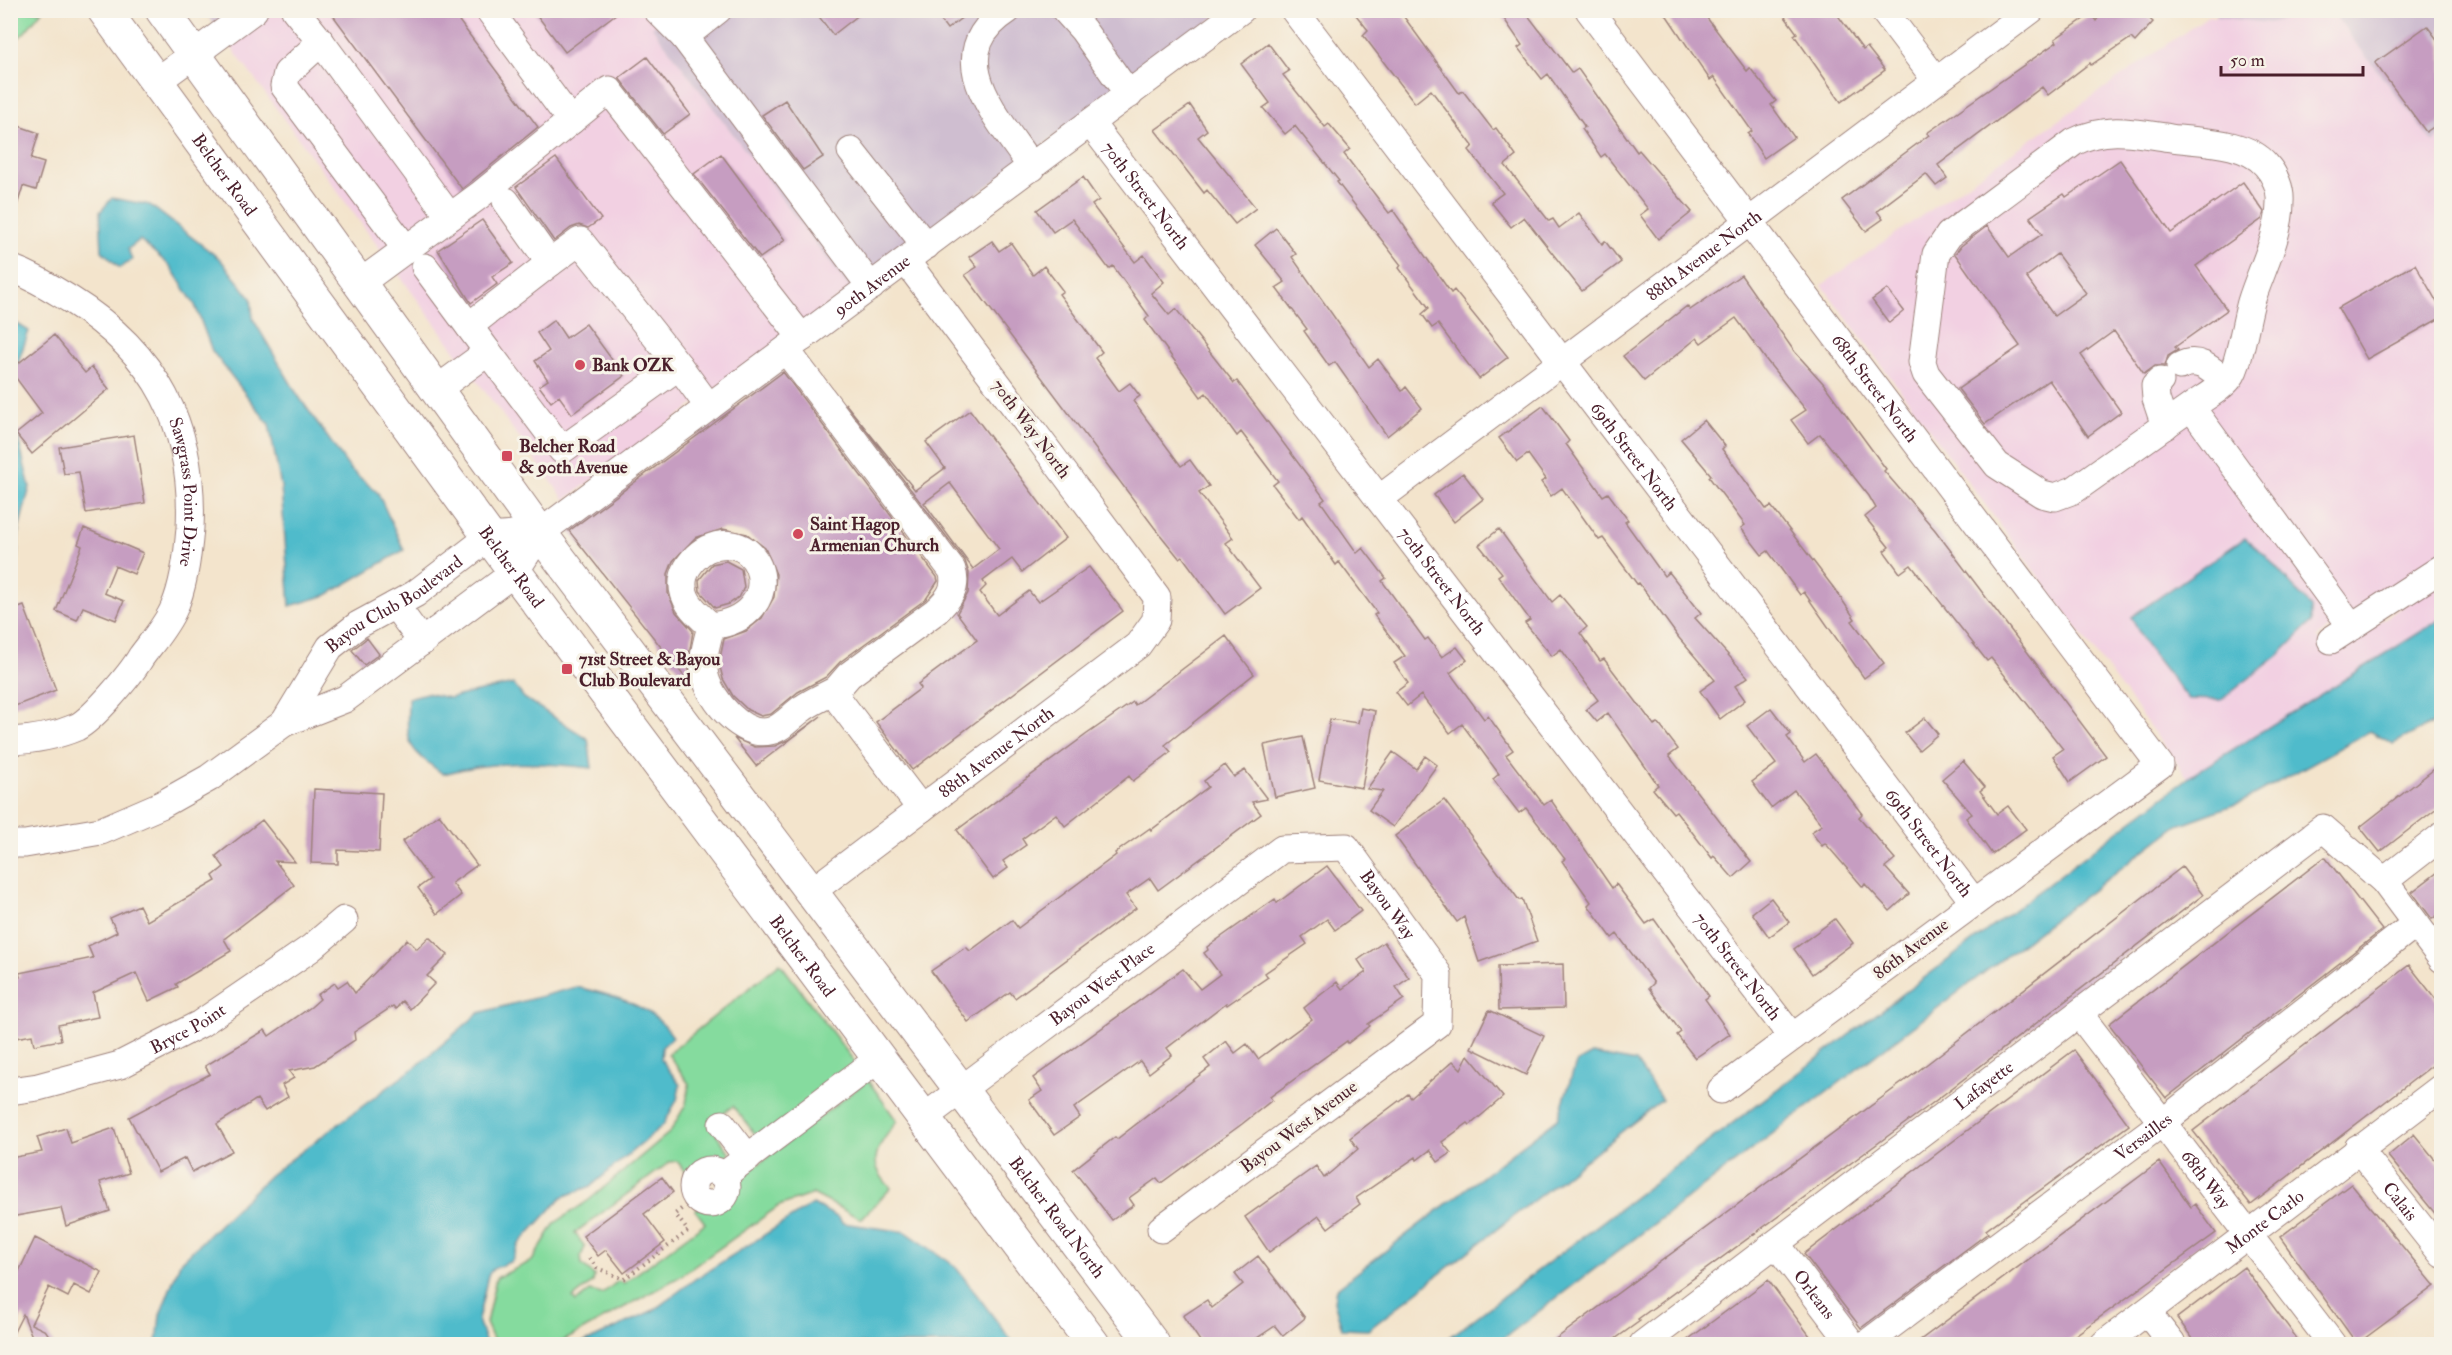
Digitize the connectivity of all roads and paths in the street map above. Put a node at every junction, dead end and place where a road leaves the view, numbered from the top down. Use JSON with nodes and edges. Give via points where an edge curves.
{"nodes":[{"id":1,"x":104,"y":10,"type":"edge"},
{"id":2,"x":162,"y":10,"type":"edge"},
{"id":3,"x":254,"y":10,"type":"edge"},
{"id":4,"x":295,"y":10,"type":"edge"},
{"id":5,"x":489,"y":10,"type":"edge"},
{"id":6,"x":657,"y":10,"type":"edge"},
{"id":7,"x":718,"y":10,"type":"edge"},
{"id":8,"x":1008,"y":10,"type":"edge"},
{"id":9,"x":1065,"y":10,"type":"edge"},
{"id":10,"x":1294,"y":10,"type":"edge"},
{"id":11,"x":1588,"y":10,"type":"edge"},
{"id":12,"x":1883,"y":10,"type":"edge"},
{"id":13,"x":2031,"y":10,"type":"edge"},
{"id":14,"x":1227,"y":15,"type":"edge"},
{"id":15,"x":684,"y":37,"type":"junction"},
{"id":16,"x":321,"y":42,"type":"junction"},
{"id":17,"x":195,"y":56,"type":"junction"},
{"id":18,"x":1936,"y":80,"type":"junction"},
{"id":19,"x":156,"y":82,"type":"junction"},
{"id":20,"x":1129,"y":95,"type":"junction"},
{"id":21,"x":572,"y":121,"type":"junction"},
{"id":22,"x":1091,"y":124,"type":"junction"},
{"id":23,"x":851,"y":151,"type":"dead end"},
{"id":24,"x":1032,"y":168,"type":"junction"},
{"id":25,"x":506,"y":201,"type":"dead end"},
{"id":26,"x":450,"y":217,"type":"junction"},
{"id":27,"x":1749,"y":221,"type":"junction"},
{"id":28,"x":916,"y":253,"type":"junction"},
{"id":29,"x":416,"y":258,"type":"junction"},
{"id":30,"x":550,"y":263,"type":"junction"},
{"id":31,"x":10,"y":268,"type":"edge"},
{"id":32,"x":360,"y":283,"type":"junction"},
{"id":33,"x":871,"y":287,"type":"junction"},
{"id":34,"x":469,"y":326,"type":"junction"},
{"id":35,"x":794,"y":344,"type":"junction"},
{"id":36,"x":488,"y":352,"type":"junction"},
{"id":37,"x":1563,"y":362,"type":"junction"},
{"id":38,"x":679,"y":366,"type":"junction"},
{"id":39,"x":2225,"y":381,"type":"junction"},
{"id":40,"x":436,"y":390,"type":"junction"},
{"id":41,"x":709,"y":407,"type":"junction"},
{"id":42,"x":2191,"y":408,"type":"junction"},
{"id":43,"x":2165,"y":426,"type":"junction"},
{"id":44,"x":1379,"y":499,"type":"junction"},
{"id":45,"x":540,"y":533,"type":"junction"},
{"id":46,"x":489,"y":537,"type":"junction"},
{"id":47,"x":2442,"y":567,"type":"edge"},
{"id":48,"x":515,"y":572,"type":"junction"},
{"id":49,"x":1157,"y":597,"type":"joint"},
{"id":50,"x":395,"y":605,"type":"junction"},
{"id":51,"x":711,"y":626,"type":"dead end"},
{"id":52,"x":422,"y":642,"type":"junction"},
{"id":53,"x":836,"y":690,"type":"junction"},
{"id":54,"x":284,"y":723,"type":"junction"},
{"id":55,"x":10,"y":741,"type":"edge"},
{"id":56,"x":2160,"y":765,"type":"joint"},
{"id":57,"x":921,"y":809,"type":"junction"},
{"id":58,"x":2442,"y":836,"type":"edge"},
{"id":59,"x":10,"y":844,"type":"edge"},
{"id":60,"x":1282,"y":849,"type":"joint"},
{"id":61,"x":2384,"y":880,"type":"junction"},
{"id":62,"x":811,"y":892,"type":"junction"},
{"id":63,"x":1974,"y":902,"type":"junction"},
{"id":64,"x":344,"y":920,"type":"dead end"},
{"id":65,"x":2415,"y":924,"type":"junction"},
{"id":66,"x":2442,"y":959,"type":"edge"},
{"id":67,"x":2080,"y":1015,"type":"junction"},
{"id":68,"x":1437,"y":1024,"type":"joint"},
{"id":69,"x":1792,"y":1037,"type":"junction"},
{"id":70,"x":877,"y":1060,"type":"junction"},
{"id":71,"x":961,"y":1090,"type":"junction"},
{"id":72,"x":1721,"y":1090,"type":"dead end"},
{"id":73,"x":10,"y":1091,"type":"edge"},
{"id":74,"x":2437,"y":1101,"type":"edge"},
{"id":75,"x":922,"y":1119,"type":"junction"},
{"id":76,"x":2163,"y":1122,"type":"junction"},
{"id":77,"x":722,"y":1124,"type":"dead end"},
{"id":78,"x":2358,"y":1148,"type":"junction"},
{"id":79,"x":748,"y":1158,"type":"junction"},
{"id":80,"x":696,"y":1197,"type":"joint"},
{"id":81,"x":1161,"y":1229,"type":"dead end"},
{"id":82,"x":2248,"y":1233,"type":"junction"},
{"id":83,"x":1777,"y":1245,"type":"junction"},
{"id":84,"x":2442,"y":1254,"type":"edge"},
{"id":85,"x":590,"y":1258,"type":"dead end"},
{"id":86,"x":2148,"y":1312,"type":"junction"},
{"id":87,"x":1093,"y":1344,"type":"edge"},
{"id":88,"x":1153,"y":1344,"type":"edge"},
{"id":89,"x":1643,"y":1344,"type":"edge"},
{"id":90,"x":1852,"y":1344,"type":"edge"},
{"id":91,"x":1866,"y":1344,"type":"edge"},
{"id":92,"x":2103,"y":1344,"type":"edge"},
{"id":93,"x":2172,"y":1344,"type":"edge"},
{"id":94,"x":2332,"y":1344,"type":"edge"}],
"edges":[{"from":1,"to":19,"type":"main road","name":"Belcher Road"},
{"from":2,"to":17,"type":"main road"},
{"from":3,"to":17,"type":"street"},
{"from":4,"to":16,"type":"street"},
{"from":5,"to":21,"type":"street"},
{"from":6,"to":15,"type":"street"},
{"from":7,"to":15,"type":"street"},
{"from":8,"to":24,"type":"street","via":[[987,26],[975,46],[975,67],[984,94]]},
{"from":9,"to":20,"type":"street"},
{"from":10,"to":37,"type":"street","name":"69th Street North"},
{"from":11,"to":27,"type":"street","name":"68th Street North"},
{"from":12,"to":18,"type":"street"},
{"from":13,"to":18,"type":"street","name":"88th Avenue North"},
{"from":14,"to":20,"type":"street","name":"90th Avenue"},
{"from":15,"to":33,"type":"street"},
{"from":16,"to":26,"type":"street"},
{"from":16,"to":29,"type":"street","via":[[287,73],[284,86]]},
{"from":17,"to":19,"type":"street"},
{"from":17,"to":32,"type":"main road"},
{"from":18,"to":27,"type":"street","name":"88th Avenue North"},
{"from":19,"to":46,"type":"main road","name":"Belcher Road"},
{"from":20,"to":22,"type":"street","name":"90th Avenue"},
{"from":21,"to":26,"type":"street"},
{"from":21,"to":35,"type":"street","via":[[609,90]]},
{"from":22,"to":24,"type":"street","name":"90th Avenue"},
{"from":22,"to":44,"type":"street","name":"70th Street North"},
{"from":23,"to":28,"type":"street","name":"70th Way North"},
{"from":24,"to":28,"type":"street","name":"90th Avenue"},
{"from":25,"to":30,"type":"street"},
{"from":26,"to":29,"type":"street"},
{"from":27,"to":37,"type":"street","name":"88th Avenue North"},
{"from":27,"to":56,"type":"street","name":"68th Street North"},
{"from":28,"to":33,"type":"street","name":"90th Avenue"},
{"from":28,"to":49,"type":"street","name":"70th Way North"},
{"from":29,"to":32,"type":"street"},
{"from":29,"to":34,"type":"street"},
{"from":30,"to":34,"type":"street"},
{"from":30,"to":38,"type":"street","via":[[580,241]]},
{"from":31,"to":55,"type":"street","name":"Sawgrass Point Drive","via":[[31,275],[102,320],[130,345],[159,385],[180,432],[191,491],[189,549],[174,608],[129,676],[79,726],[32,740]]},
{"from":32,"to":40,"type":"main road"},
{"from":33,"to":35,"type":"street","name":"90th Avenue"},
{"from":34,"to":36,"type":"street"},
{"from":35,"to":41,"type":"street","name":"90th Avenue"},
{"from":35,"to":53,"type":"street","via":[[956,581],[949,599],[936,611],[849,675]]},
{"from":36,"to":38,"type":"street","via":[[562,450]]},
{"from":36,"to":40,"type":"street"},
{"from":37,"to":44,"type":"street","name":"88th Avenue North"},
{"from":37,"to":63,"type":"street","name":"69th Street North"},
{"from":38,"to":41,"type":"street"},
{"from":39,"to":42,"type":"street"},
{"from":39,"to":43,"type":"street","via":[[2196,362],[2170,373],[2155,386]]},
{"from":39,"to":43,"type":"street","via":[[2231,376],[2278,225],[2281,200],[2276,180],[2265,163],[2250,153],[2227,146],[2133,133],[2106,130],[2090,134],[1948,236],[1936,254],[1922,362],[1926,374],[1997,465],[2042,494],[2055,497],[2074,490]]},
{"from":40,"to":45,"type":"main road"},
{"from":41,"to":45,"type":"street","name":"90th Avenue"},
{"from":42,"to":43,"type":"street"},
{"from":42,"to":47,"type":"street","via":[[2341,634]]},
{"from":44,"to":69,"type":"street","name":"70th Street North"},
{"from":45,"to":46,"type":"street"},
{"from":45,"to":48,"type":"street","name":"90th Avenue"},
{"from":45,"to":62,"type":"main road"},
{"from":46,"to":48,"type":"main road","name":"Belcher Road"},
{"from":46,"to":50,"type":"street","name":"Bayou Club Boulevard"},
{"from":48,"to":52,"type":"street","name":"Bayou Club Boulevard"},
{"from":48,"to":70,"type":"main road","name":"Belcher Road"},
{"from":49,"to":57,"type":"street","name":"88th Avenue North","via":[[1156,620],[1138,645]]},
{"from":50,"to":52,"type":"street"},
{"from":50,"to":54,"type":"street","name":"Bayou Club Boulevard","via":[[330,646]]},
{"from":51,"to":53,"type":"street","via":[[704,655],[705,675],[730,717],[742,727],[755,732],[776,729]]},
{"from":52,"to":54,"type":"street","name":"Bayou Club Boulevard","via":[[345,699]]},
{"from":53,"to":57,"type":"street","via":[[840,702]]},
{"from":54,"to":59,"type":"street","name":"Bayou Club Boulevard","via":[[209,778],[161,805],[101,831]]},
{"from":56,"to":63,"type":"street","name":"86th Avenue"},
{"from":57,"to":62,"type":"street","name":"88th Avenue North"},
{"from":58,"to":61,"type":"street"},
{"from":60,"to":68,"type":"street","name":"Bayou Way","via":[[1346,847],[1438,974]]},
{"from":60,"to":71,"type":"street","name":"Bayou West Place"},
{"from":61,"to":65,"type":"street"},
{"from":61,"to":67,"type":"street","name":"Lafayette","via":[[2323,828]]},
{"from":62,"to":71,"type":"main road"},
{"from":63,"to":69,"type":"street","name":"86th Avenue"},
{"from":64,"to":73,"type":"street","name":"Bryce Point","via":[[311,948],[200,1024],[120,1065]]},
{"from":65,"to":66,"type":"street"},
{"from":65,"to":76,"type":"street","name":"Versailles"},
{"from":67,"to":76,"type":"street","name":"68th Way"},
{"from":67,"to":83,"type":"street","name":"Lafayette"},
{"from":68,"to":81,"type":"street","name":"Bayou West Avenue"},
{"from":69,"to":72,"type":"street","name":"86th Avenue"},
{"from":70,"to":75,"type":"main road","name":"Belcher Road"},
{"from":70,"to":79,"type":"street"},
{"from":71,"to":75,"type":"street","name":"Bayou West Place"},
{"from":71,"to":88,"type":"main road","name":"Belcher Road North"},
{"from":74,"to":78,"type":"street","name":"Monte Carlo"},
{"from":75,"to":87,"type":"main road"},
{"from":76,"to":82,"type":"street","name":"68th Way"},
{"from":76,"to":91,"type":"street","name":"Versailles"},
{"from":77,"to":79,"type":"street"},
{"from":78,"to":82,"type":"street","name":"Monte Carlo"},
{"from":78,"to":84,"type":"street","name":"Calais"},
{"from":79,"to":80,"type":"street","via":[[723,1176],[710,1170],[699,1173],[692,1187]]},
{"from":80,"to":85,"type":"path","via":[[675,1214],[688,1231],[624,1279],[597,1268]]},
{"from":82,"to":86,"type":"street","name":"Monte Carlo"},
{"from":82,"to":94,"type":"street","name":"68th Way"},
{"from":83,"to":89,"type":"street","name":"Lafayette"},
{"from":83,"to":90,"type":"street","name":"Orleans"},
{"from":86,"to":92,"type":"street","name":"Monte Carlo"},
{"from":86,"to":93,"type":"street"}]}
